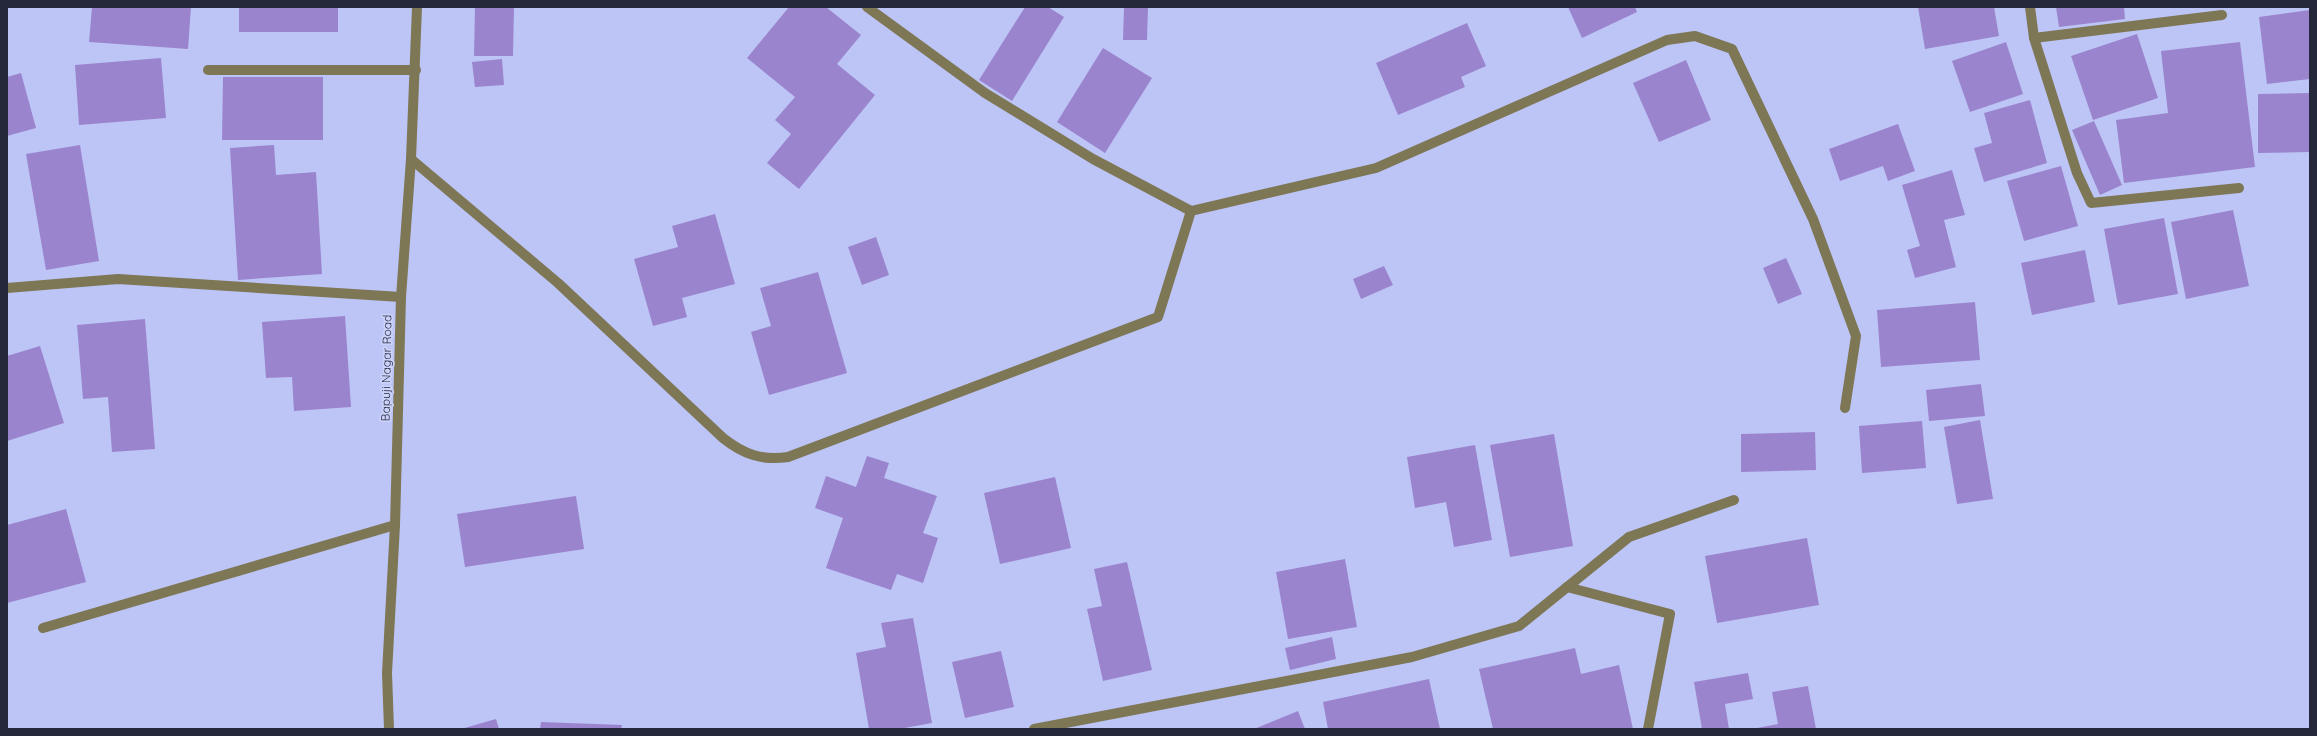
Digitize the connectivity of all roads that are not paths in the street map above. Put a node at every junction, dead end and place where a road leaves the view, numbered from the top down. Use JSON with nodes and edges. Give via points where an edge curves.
{"nodes":[{"id":1,"x":417,"y":7,"type":"edge"},
{"id":2,"x":867,"y":7,"type":"edge"},
{"id":3,"x":2030,"y":7,"type":"edge"},
{"id":4,"x":2222,"y":15,"type":"dead end"},
{"id":5,"x":2034,"y":38,"type":"junction"},
{"id":6,"x":208,"y":70,"type":"dead end"},
{"id":7,"x":416,"y":70,"type":"junction"},
{"id":8,"x":411,"y":159,"type":"junction"},
{"id":9,"x":2239,"y":188,"type":"dead end"},
{"id":10,"x":1191,"y":211,"type":"junction"},
{"id":11,"x":7,"y":288,"type":"edge"},
{"id":12,"x":401,"y":297,"type":"junction"},
{"id":13,"x":1845,"y":408,"type":"dead end"},
{"id":14,"x":1734,"y":500,"type":"dead end"},
{"id":15,"x":395,"y":525,"type":"junction"},
{"id":16,"x":1567,"y":587,"type":"junction"},
{"id":17,"x":43,"y":628,"type":"dead end"},
{"id":18,"x":389,"y":729,"type":"edge"},
{"id":19,"x":1034,"y":729,"type":"edge"},
{"id":20,"x":1648,"y":729,"type":"edge"}],
"edges":[{"from":1,"to":7,"type":"street","name":"Bapuji Nagar Road"},
{"from":2,"to":10,"type":"street","via":[[985,93],[1093,159]]},
{"from":3,"to":5,"type":"street"},
{"from":4,"to":5,"type":"street"},
{"from":5,"to":9,"type":"street","via":[[2077,173],[2092,203]]},
{"from":6,"to":7,"type":"street"},
{"from":7,"to":8,"type":"street","name":"Bapuji Nagar Road"},
{"from":8,"to":10,"type":"street","via":[[558,283],[723,438],[746,453],[774,459],[788,457],[1158,317]]},
{"from":8,"to":12,"type":"street","name":"Bapuji Nagar Road"},
{"from":10,"to":13,"type":"street","via":[[1376,168],[1667,40],[1695,36],[1732,49],[1813,219],[1856,336]]},
{"from":11,"to":12,"type":"street","via":[[118,279]]},
{"from":12,"to":15,"type":"street","name":"Bapuji Nagar Road"},
{"from":14,"to":16,"type":"street","via":[[1628,537]]},
{"from":15,"to":17,"type":"street"},
{"from":15,"to":18,"type":"street","name":"Bapuji Nagar Road","via":[[387,673]]},
{"from":16,"to":19,"type":"street","via":[[1519,626],[1412,657]]},
{"from":16,"to":20,"type":"street","via":[[1670,614]]}]}
